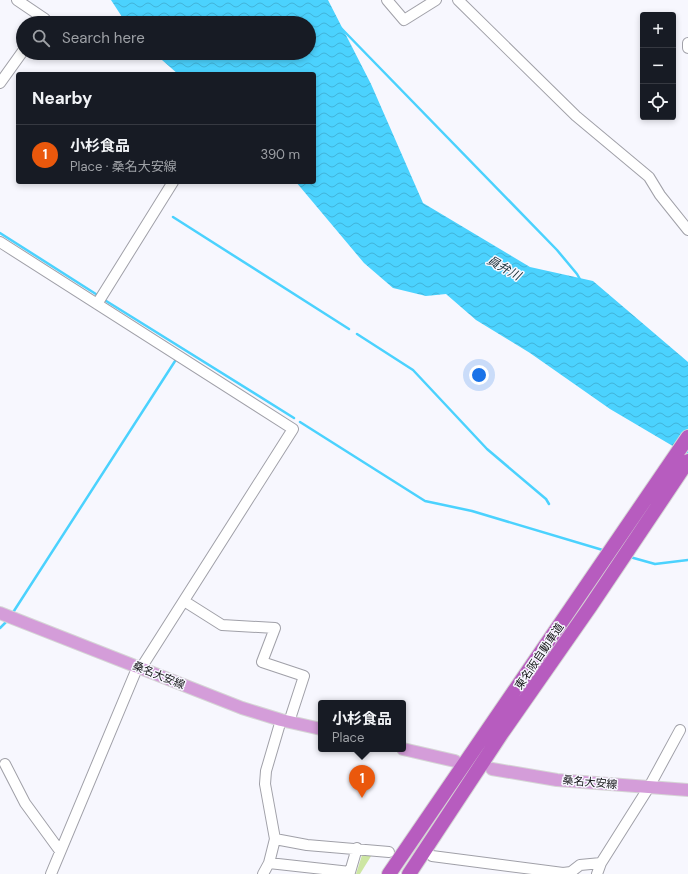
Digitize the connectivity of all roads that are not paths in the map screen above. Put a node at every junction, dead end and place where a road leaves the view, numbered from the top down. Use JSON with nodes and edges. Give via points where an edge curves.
{"nodes":[{"id":1,"x":17,"y":0,"type":"edge"},
{"id":2,"x":387,"y":0,"type":"edge"},
{"id":3,"x":436,"y":0,"type":"edge"},
{"id":4,"x":458,"y":0,"type":"edge"},
{"id":5,"x":41,"y":16,"type":"edge"},
{"id":6,"x":688,"y":43,"type":"edge"},
{"id":7,"x":688,"y":48,"type":"edge"},
{"id":8,"x":16,"y":58,"type":"edge"},
{"id":9,"x":4,"y":69,"type":"edge"},
{"id":10,"x":0,"y":83,"type":"edge"},
{"id":11,"x":172,"y":184,"type":"edge"},
{"id":12,"x":688,"y":230,"type":"edge"},
{"id":13,"x":0,"y":242,"type":"edge"},
{"id":14,"x":100,"y":300,"type":"junction"},
{"id":15,"x":688,"y":437,"type":"edge"},
{"id":16,"x":688,"y":461,"type":"edge"},
{"id":17,"x":184,"y":601,"type":"junction"},
{"id":18,"x":7,"y":616,"type":"edge"},
{"id":19,"x":139,"y":667,"type":"junction"},
{"id":20,"x":285,"y":721,"type":"junction"},
{"id":21,"x":318,"y":728,"type":"edge"},
{"id":22,"x":680,"y":730,"type":"dead end"},
{"id":23,"x":406,"y":750,"type":"edge"},
{"id":24,"x":455,"y":761,"type":"dead end"},
{"id":25,"x":5,"y":764,"type":"dead end"},
{"id":26,"x":492,"y":769,"type":"dead end"},
{"id":27,"x":649,"y":787,"type":"junction"},
{"id":28,"x":688,"y":790,"type":"edge"},
{"id":29,"x":275,"y":839,"type":"junction"},
{"id":30,"x":357,"y":848,"type":"junction"},
{"id":31,"x":60,"y":851,"type":"junction"},
{"id":32,"x":389,"y":852,"type":"dead end"},
{"id":33,"x":432,"y":856,"type":"dead end"},
{"id":34,"x":269,"y":863,"type":"junction"},
{"id":35,"x":601,"y":863,"type":"junction"},
{"id":36,"x":349,"y":873,"type":"edge"},
{"id":37,"x":51,"y":874,"type":"edge"},
{"id":38,"x":263,"y":874,"type":"edge"},
{"id":39,"x":389,"y":874,"type":"edge"},
{"id":40,"x":409,"y":874,"type":"edge"},
{"id":41,"x":597,"y":874,"type":"edge"}],
"edges":[{"from":1,"to":5,"type":"street"},
{"from":2,"to":3,"type":"street","via":[[404,20]]},
{"from":4,"to":12,"type":"street","via":[[576,116],[650,177],[660,195]]},
{"from":6,"to":7,"type":"street"},
{"from":8,"to":9,"type":"street"},
{"from":9,"to":10,"type":"street"},
{"from":11,"to":14,"type":"street"},
{"from":13,"to":14,"type":"street"},
{"from":14,"to":17,"type":"street","via":[[178,356],[292,429]]},
{"from":15,"to":39,"type":"highway","name":"東名阪自動車道"},
{"from":16,"to":40,"type":"highway","name":"東名阪自動車道"},
{"from":17,"to":19,"type":"street"},
{"from":17,"to":20,"type":"street","via":[[222,625],[275,628],[262,662],[304,676]]},
{"from":18,"to":19,"type":"main road","name":"桑名大安線"},
{"from":19,"to":20,"type":"main road","name":"桑名大安線","via":[[242,708]]},
{"from":19,"to":31,"type":"street"},
{"from":20,"to":21,"type":"main road","name":"桑名大安線"},
{"from":20,"to":29,"type":"street","via":[[266,771],[264,784]]},
{"from":22,"to":27,"type":"street"},
{"from":23,"to":24,"type":"main road"},
{"from":25,"to":31,"type":"street","via":[[25,803]]},
{"from":26,"to":27,"type":"main road","name":"桑名大安線","via":[[557,780]]},
{"from":27,"to":28,"type":"main road","name":"桑名大安線"},
{"from":27,"to":35,"type":"street"},
{"from":29,"to":30,"type":"street"},
{"from":29,"to":34,"type":"street"},
{"from":30,"to":32,"type":"street"},
{"from":30,"to":36,"type":"street"},
{"from":31,"to":37,"type":"street"},
{"from":33,"to":35,"type":"street","via":[[563,873],[571,872],[580,865]]},
{"from":34,"to":36,"type":"street"},
{"from":34,"to":38,"type":"street"},
{"from":35,"to":41,"type":"street"}]}
